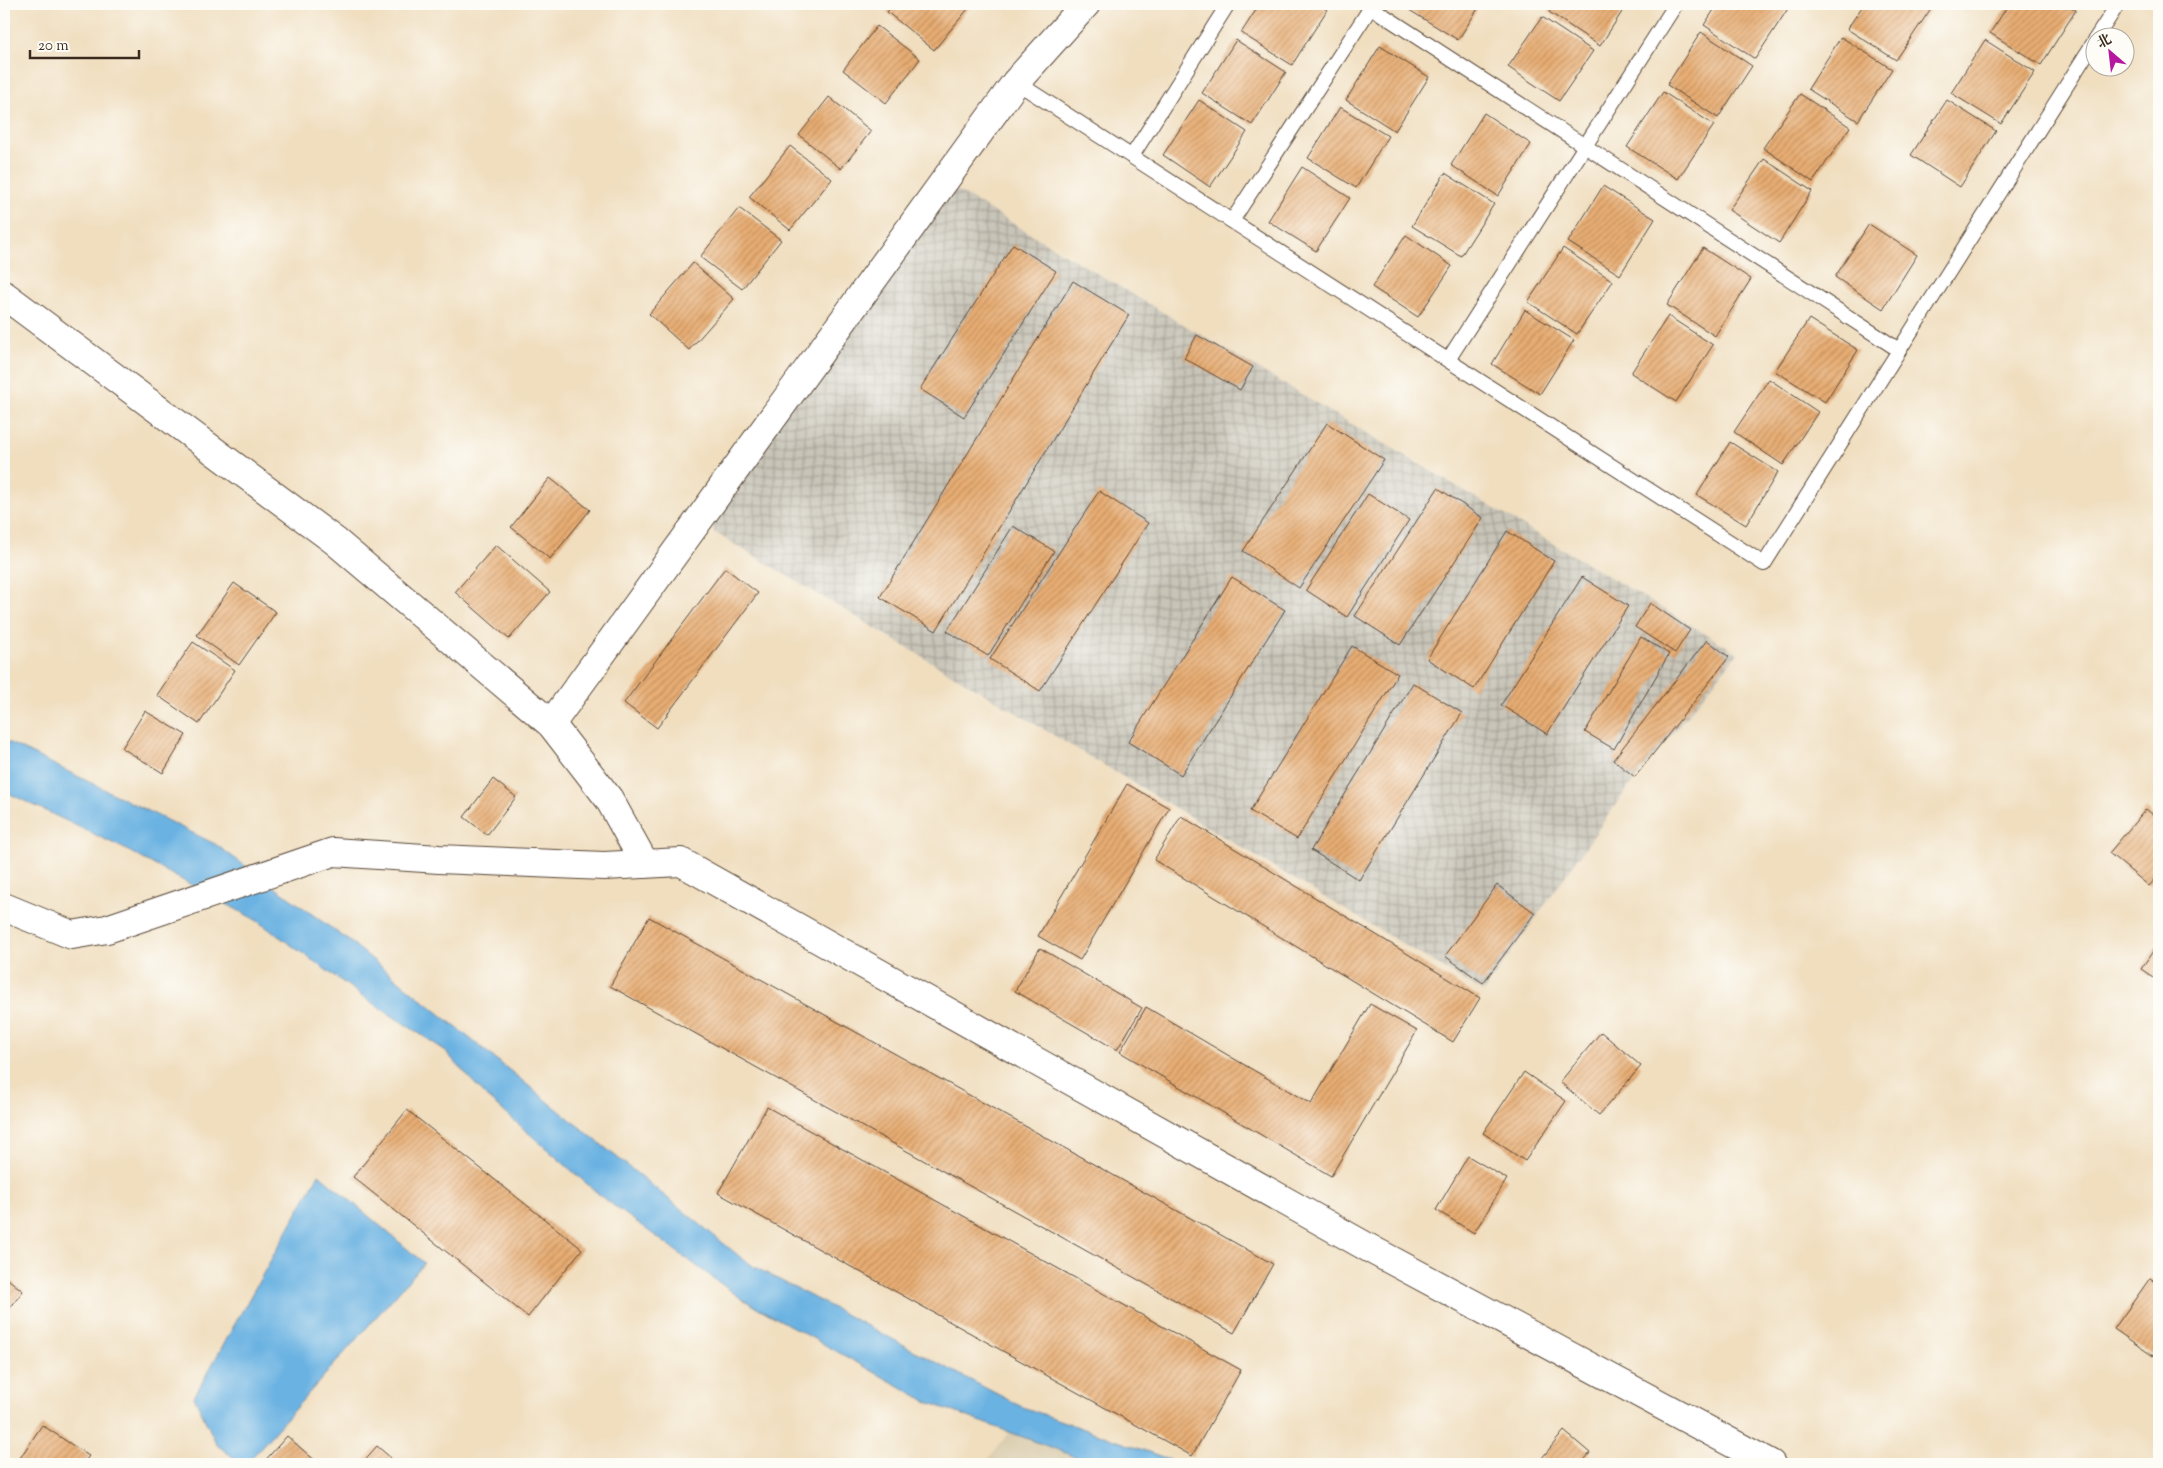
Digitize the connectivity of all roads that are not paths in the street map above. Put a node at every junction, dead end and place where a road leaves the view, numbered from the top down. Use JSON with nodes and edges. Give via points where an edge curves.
{"nodes":[{"id":1,"x":1086,"y":4,"type":"edge"},
{"id":2,"x":1228,"y":4,"type":"edge"},
{"id":3,"x":1676,"y":4,"type":"edge"},
{"id":4,"x":2118,"y":4,"type":"edge"},
{"id":5,"x":1370,"y":5,"type":"edge"},
{"id":6,"x":2102,"y":28,"type":"edge"},
{"id":7,"x":2086,"y":54,"type":"edge"},
{"id":8,"x":1016,"y":82,"type":"junction"},
{"id":9,"x":1585,"y":146,"type":"junction"},
{"id":10,"x":1132,"y":156,"type":"junction"},
{"id":11,"x":1232,"y":221,"type":"junction"},
{"id":12,"x":4,"y":295,"type":"edge"},
{"id":13,"x":1899,"y":350,"type":"junction"},
{"id":14,"x":1448,"y":360,"type":"junction"},
{"id":15,"x":550,"y":724,"type":"junction"},
{"id":16,"x":645,"y":864,"type":"junction"},
{"id":17,"x":4,"y":907,"type":"edge"},
{"id":18,"x":1771,"y":1464,"type":"edge"}],
"edges":[{"from":1,"to":8,"type":"street"},
{"from":2,"to":10,"type":"lane"},
{"from":3,"to":9,"type":"lane"},
{"from":4,"to":6,"type":"lane"},
{"from":5,"to":9,"type":"lane"},
{"from":5,"to":11,"type":"lane"},
{"from":7,"to":13,"type":"lane"},
{"from":8,"to":10,"type":"lane"},
{"from":8,"to":15,"type":"street"},
{"from":9,"to":13,"type":"lane"},
{"from":9,"to":14,"type":"lane"},
{"from":10,"to":11,"type":"lane"},
{"from":11,"to":14,"type":"lane"},
{"from":12,"to":15,"type":"street","via":[[335,541]]},
{"from":13,"to":14,"type":"lane","via":[[1764,564]]},
{"from":15,"to":16,"type":"street","via":[[609,799]]},
{"from":16,"to":17,"type":"street","via":[[604,866],[333,852],[107,929],[72,935]]},
{"from":16,"to":18,"type":"street","via":[[681,862],[1367,1247]]}]}
